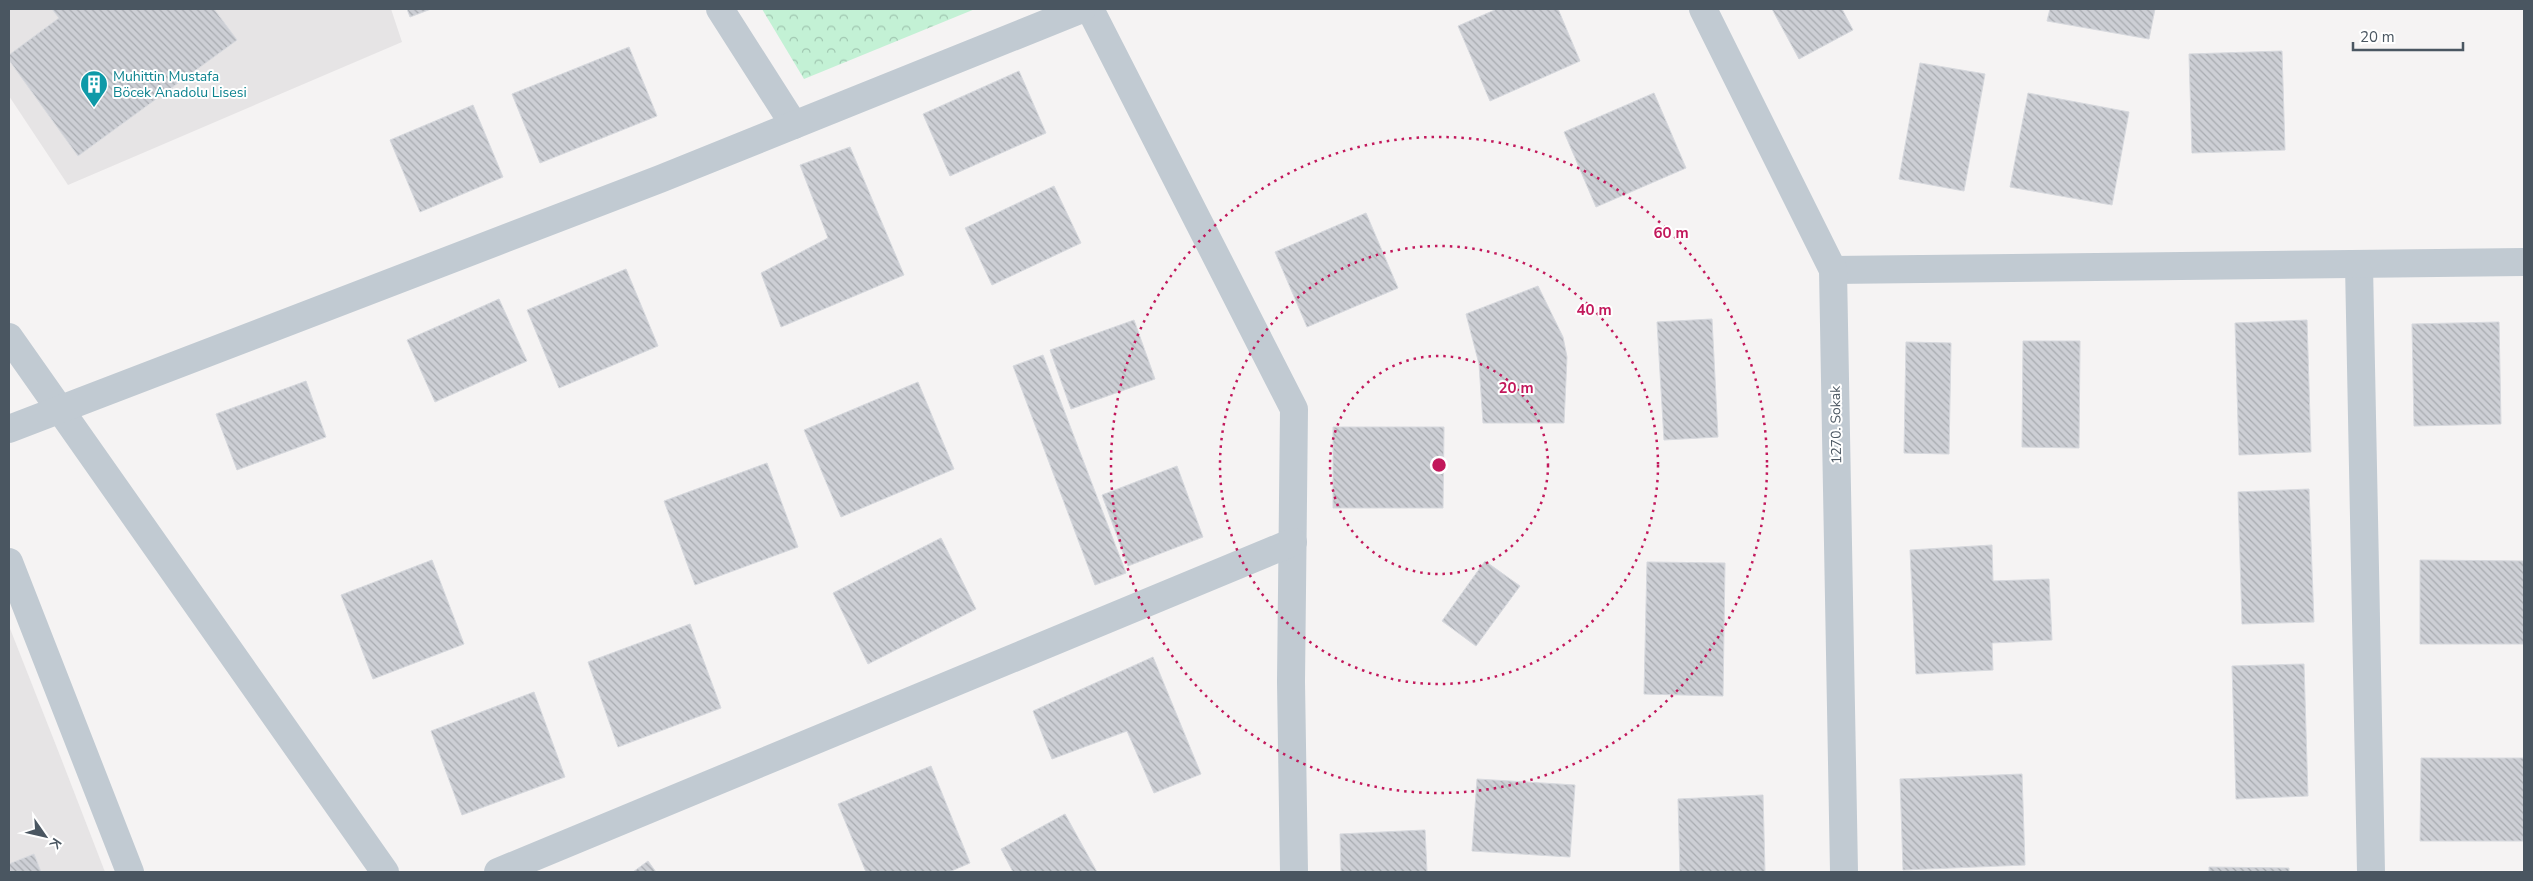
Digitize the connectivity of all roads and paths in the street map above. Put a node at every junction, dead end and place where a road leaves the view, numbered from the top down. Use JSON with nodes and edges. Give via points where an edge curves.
{"nodes":[{"id":1,"x":720,"y":9,"type":"edge"},
{"id":2,"x":1082,"y":9,"type":"edge"},
{"id":3,"x":1090,"y":9,"type":"edge"},
{"id":4,"x":1703,"y":9,"type":"edge"},
{"id":5,"x":794,"y":126,"type":"junction"},
{"id":6,"x":2524,"y":262,"type":"edge"},
{"id":7,"x":2359,"y":265,"type":"junction"},
{"id":8,"x":1833,"y":270,"type":"junction"},
{"id":9,"x":9,"y":337,"type":"edge"},
{"id":10,"x":60,"y":409,"type":"junction"},
{"id":11,"x":9,"y":429,"type":"edge"},
{"id":12,"x":1293,"y":542,"type":"junction"},
{"id":13,"x":9,"y":562,"type":"edge"},
{"id":14,"x":130,"y":872,"type":"edge"},
{"id":15,"x":385,"y":872,"type":"edge"},
{"id":16,"x":498,"y":872,"type":"edge"},
{"id":17,"x":1294,"y":872,"type":"edge"},
{"id":18,"x":1844,"y":872,"type":"edge"},
{"id":19,"x":2371,"y":872,"type":"edge"}],
"edges":[{"from":1,"to":5,"type":"street"},
{"from":2,"to":5,"type":"street"},
{"from":3,"to":12,"type":"street","via":[[1294,409]]},
{"from":4,"to":8,"type":"street","name":"1270. Sokak"},
{"from":5,"to":10,"type":"street"},
{"from":6,"to":7,"type":"street"},
{"from":7,"to":8,"type":"street"},
{"from":7,"to":19,"type":"street"},
{"from":8,"to":18,"type":"street","name":"1270. Sokak"},
{"from":9,"to":10,"type":"street"},
{"from":10,"to":11,"type":"street"},
{"from":10,"to":15,"type":"street"},
{"from":12,"to":16,"type":"street"},
{"from":12,"to":17,"type":"street"},
{"from":13,"to":14,"type":"street"}]}
